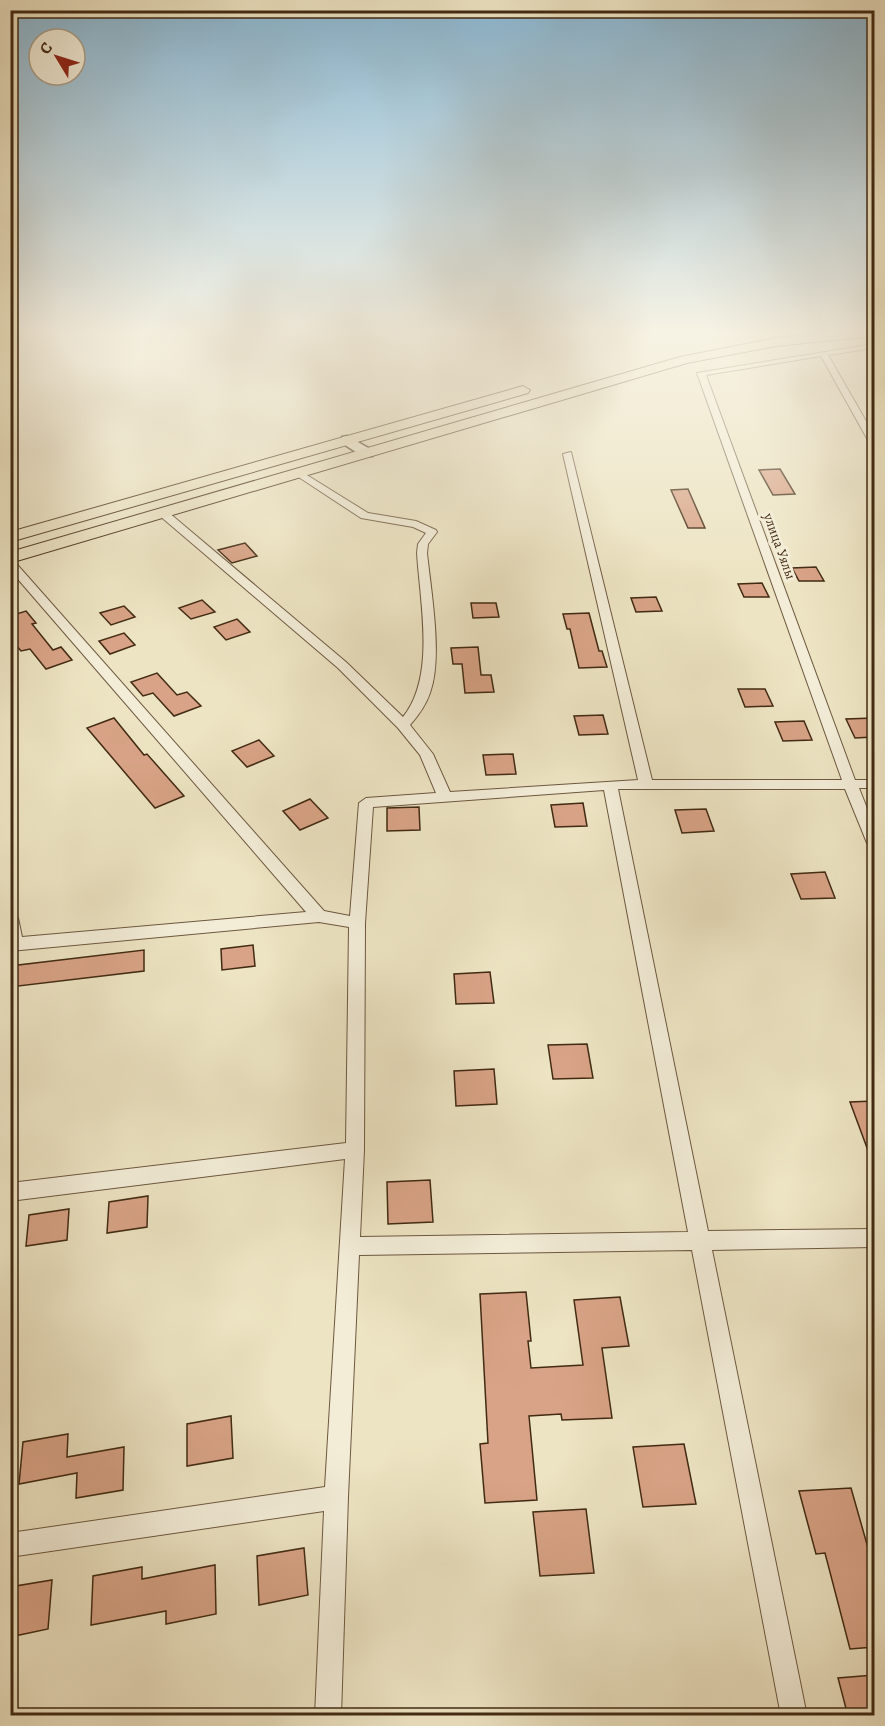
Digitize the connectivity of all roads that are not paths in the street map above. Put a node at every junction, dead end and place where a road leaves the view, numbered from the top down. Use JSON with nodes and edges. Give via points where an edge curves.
{"nodes":[{"id":1,"x":447,"y":412,"type":"edge"},
{"id":2,"x":509,"y":412,"type":"edge"},
{"id":3,"x":715,"y":412,"type":"edge"},
{"id":4,"x":857,"y":412,"type":"edge"},
{"id":5,"x":348,"y":440,"type":"junction"},
{"id":6,"x":874,"y":442,"type":"edge"},
{"id":7,"x":367,"y":453,"type":"junction"},
{"id":8,"x":568,"y":454,"type":"dead end"},
{"id":9,"x":299,"y":474,"type":"junction"},
{"id":10,"x":164,"y":514,"type":"junction"},
{"id":11,"x":10,"y":537,"type":"edge"},
{"id":12,"x":10,"y":558,"type":"edge"},
{"id":13,"x":10,"y":563,"type":"edge"},
{"id":14,"x":404,"y":725,"type":"junction"},
{"id":15,"x":646,"y":784,"type":"junction"},
{"id":16,"x":850,"y":784,"type":"junction"},
{"id":17,"x":874,"y":784,"type":"edge"},
{"id":18,"x":610,"y":785,"type":"junction"},
{"id":19,"x":444,"y":795,"type":"junction"},
{"id":20,"x":874,"y":843,"type":"edge"},
{"id":21,"x":320,"y":916,"type":"junction"},
{"id":22,"x":10,"y":918,"type":"edge"},
{"id":23,"x":357,"y":923,"type":"junction"},
{"id":24,"x":13,"y":944,"type":"edge"},
{"id":25,"x":355,"y":1150,"type":"junction"},
{"id":26,"x":10,"y":1192,"type":"edge"},
{"id":27,"x":874,"y":1238,"type":"edge"},
{"id":28,"x":700,"y":1241,"type":"junction"},
{"id":29,"x":351,"y":1246,"type":"junction"},
{"id":30,"x":336,"y":1497,"type":"junction"},
{"id":31,"x":10,"y":1545,"type":"edge"},
{"id":32,"x":328,"y":1716,"type":"edge"},
{"id":33,"x":794,"y":1716,"type":"edge"}],
"edges":[{"from":1,"to":5,"type":"main road"},
{"from":2,"to":7,"type":"main road"},
{"from":3,"to":16,"type":"street","name":"улица Уялы"},
{"from":4,"to":6,"type":"street"},
{"from":5,"to":7,"type":"main road"},
{"from":5,"to":11,"type":"main road"},
{"from":7,"to":9,"type":"main road"},
{"from":8,"to":15,"type":"street"},
{"from":9,"to":10,"type":"main road"},
{"from":9,"to":14,"type":"street","via":[[365,516],[416,524],[432,532],[422,553],[427,628],[424,690]]},
{"from":10,"to":12,"type":"main road"},
{"from":10,"to":14,"type":"street","via":[[342,665]]},
{"from":13,"to":21,"type":"street"},
{"from":14,"to":19,"type":"street","via":[[426,754]]},
{"from":15,"to":16,"type":"street"},
{"from":15,"to":18,"type":"street"},
{"from":16,"to":17,"type":"street"},
{"from":16,"to":20,"type":"street","name":"улица Уялы"},
{"from":18,"to":19,"type":"street"},
{"from":18,"to":28,"type":"street"},
{"from":19,"to":23,"type":"street","via":[[366,803]]},
{"from":21,"to":23,"type":"street"},
{"from":21,"to":24,"type":"street"},
{"from":22,"to":24,"type":"street"},
{"from":23,"to":25,"type":"street"},
{"from":25,"to":26,"type":"street"},
{"from":25,"to":29,"type":"street"},
{"from":27,"to":28,"type":"street"},
{"from":28,"to":29,"type":"street"},
{"from":28,"to":33,"type":"street"},
{"from":29,"to":30,"type":"street"},
{"from":30,"to":31,"type":"street"},
{"from":30,"to":32,"type":"street"}]}
